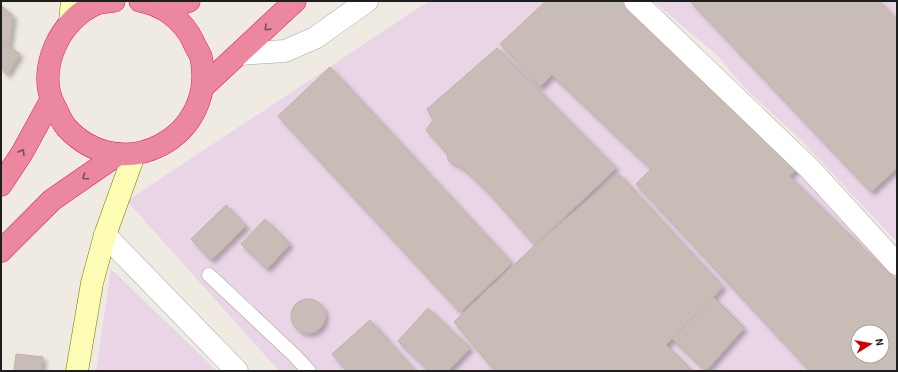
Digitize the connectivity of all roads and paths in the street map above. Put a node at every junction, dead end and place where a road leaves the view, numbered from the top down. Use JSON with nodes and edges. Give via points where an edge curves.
{"nodes":[{"id":1,"x":72,"y":1,"type":"edge"},
{"id":2,"x":114,"y":1,"type":"edge"},
{"id":3,"x":189,"y":1,"type":"edge"},
{"id":4,"x":295,"y":1,"type":"edge"},
{"id":5,"x":366,"y":1,"type":"edge"},
{"id":6,"x":635,"y":1,"type":"edge"},
{"id":7,"x":153,"y":4,"type":"edge"},
{"id":8,"x":70,"y":22,"type":"junction"},
{"id":9,"x":239,"y":54,"type":"junction"},
{"id":10,"x":202,"y":88,"type":"junction"},
{"id":11,"x":51,"y":100,"type":"junction"},
{"id":12,"x":125,"y":155,"type":"junction"},
{"id":13,"x":1,"y":185,"type":"edge"},
{"id":14,"x":104,"y":235,"type":"junction"},
{"id":15,"x":1,"y":251,"type":"edge"},
{"id":16,"x":897,"y":264,"type":"edge"},
{"id":17,"x":209,"y":275,"type":"dead end"},
{"id":18,"x":77,"y":371,"type":"edge"},
{"id":19,"x":237,"y":371,"type":"edge"},
{"id":20,"x":309,"y":371,"type":"edge"}],
"edges":[{"from":1,"to":8,"type":"main road"},
{"from":2,"to":8,"type":"highway","via":[[96,4]]},
{"from":3,"to":7,"type":"highway"},
{"from":4,"to":9,"type":"highway","one_way":true},
{"from":5,"to":9,"type":"street","via":[[315,38],[285,51]]},
{"from":6,"to":16,"type":"street","via":[[811,170]]},
{"from":7,"to":10,"type":"highway","via":[[187,29],[200,57]]},
{"from":8,"to":11,"type":"highway","via":[[54,45],[48,72]]},
{"from":9,"to":10,"type":"highway"},
{"from":10,"to":12,"type":"highway","via":[[195,112],[180,133],[158,148]]},
{"from":11,"to":12,"type":"highway","via":[[65,126],[88,145]]},
{"from":13,"to":11,"type":"highway","one_way":true},
{"from":12,"to":14,"type":"main road"},
{"from":12,"to":15,"type":"highway","one_way":true,"via":[[52,200]]},
{"from":14,"to":18,"type":"main road","via":[[92,283]]},
{"from":14,"to":19,"type":"street"},
{"from":17,"to":20,"type":"lane"}]}
